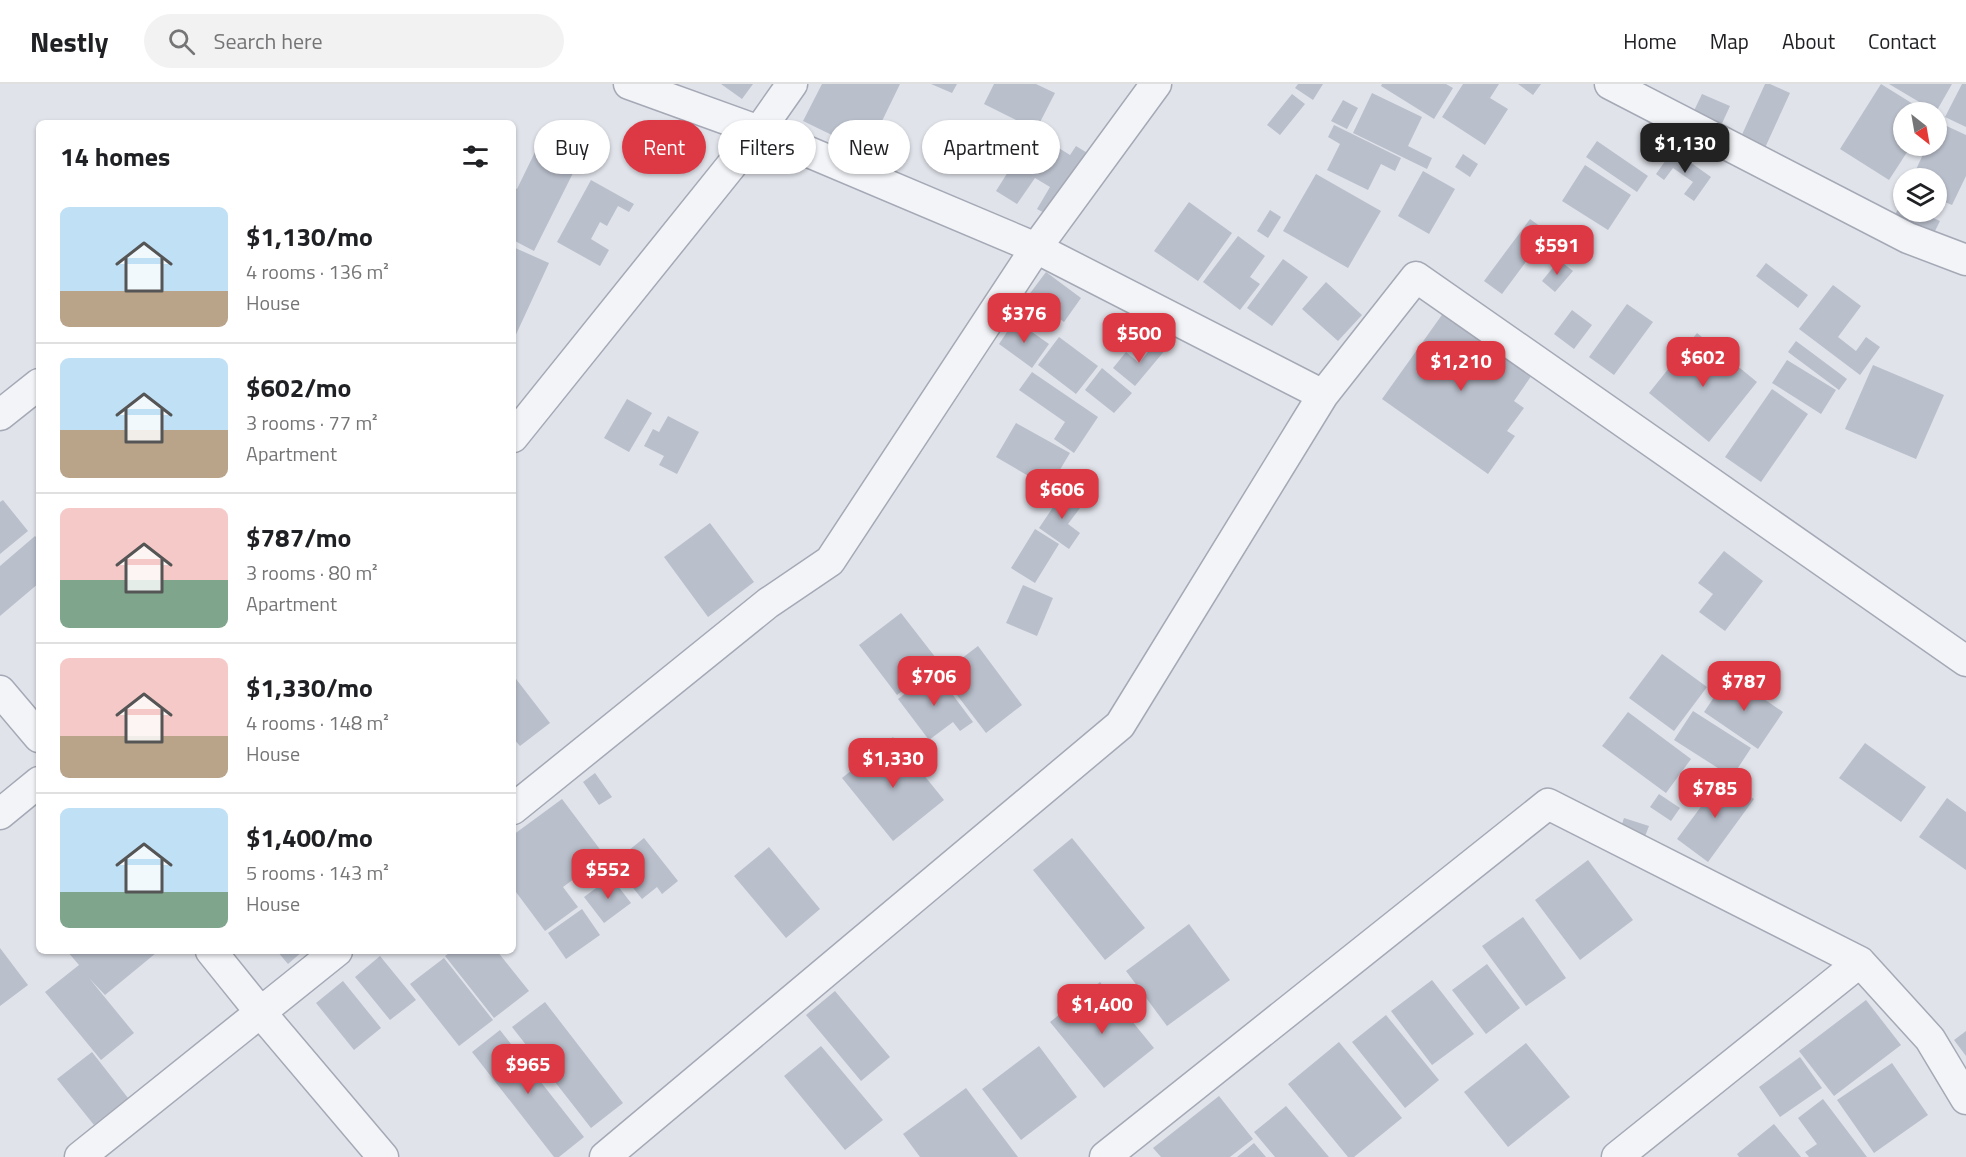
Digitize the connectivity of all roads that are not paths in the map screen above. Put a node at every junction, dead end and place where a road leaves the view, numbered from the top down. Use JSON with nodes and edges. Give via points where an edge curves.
{"nodes":[{"id":1,"x":629,"y":84,"type":"edge"},
{"id":2,"x":792,"y":84,"type":"edge"},
{"id":3,"x":1156,"y":84,"type":"edge"},
{"id":4,"x":1610,"y":84,"type":"edge"},
{"id":5,"x":729,"y":120,"type":"edge"},
{"id":6,"x":767,"y":120,"type":"edge"},
{"id":7,"x":816,"y":155,"type":"edge"},
{"id":8,"x":724,"y":174,"type":"edge"},
{"id":9,"x":1036,"y":248,"type":"junction"},
{"id":10,"x":1966,"y":260,"type":"edge"},
{"id":11,"x":36,"y":386,"type":"edge"},
{"id":12,"x":1323,"y":395,"type":"junction"},
{"id":13,"x":0,"y":416,"type":"edge"},
{"id":14,"x":516,"y":433,"type":"edge"},
{"id":15,"x":1966,"y":661,"type":"edge"},
{"id":16,"x":0,"y":691,"type":"edge"},
{"id":17,"x":36,"y":733,"type":"edge"},
{"id":18,"x":36,"y":784,"type":"edge"},
{"id":19,"x":516,"y":806,"type":"edge"},
{"id":20,"x":0,"y":814,"type":"edge"},
{"id":21,"x":214,"y":954,"type":"edge"},
{"id":22,"x":333,"y":954,"type":"edge"},
{"id":23,"x":1860,"y":962,"type":"junction"},
{"id":24,"x":261,"y":1012,"type":"junction"},
{"id":25,"x":1966,"y":1099,"type":"edge"},
{"id":26,"x":80,"y":1157,"type":"edge"},
{"id":27,"x":383,"y":1157,"type":"edge"},
{"id":28,"x":605,"y":1157,"type":"edge"},
{"id":29,"x":1105,"y":1157,"type":"edge"},
{"id":30,"x":1617,"y":1157,"type":"edge"}],
"edges":[{"from":1,"to":5,"type":"street"},
{"from":2,"to":6,"type":"street"},
{"from":3,"to":9,"type":"street"},
{"from":4,"to":10,"type":"street","via":[[1908,238]]},
{"from":7,"to":9,"type":"street"},
{"from":8,"to":14,"type":"street"},
{"from":9,"to":12,"type":"street"},
{"from":9,"to":19,"type":"street","via":[[831,561],[768,603]]},
{"from":11,"to":13,"type":"street"},
{"from":12,"to":15,"type":"street","via":[[1416,277]]},
{"from":12,"to":28,"type":"street","via":[[1120,725]]},
{"from":16,"to":17,"type":"street"},
{"from":18,"to":20,"type":"street"},
{"from":21,"to":24,"type":"street"},
{"from":22,"to":24,"type":"street"},
{"from":23,"to":25,"type":"street","via":[[1930,1039]]},
{"from":23,"to":29,"type":"street","via":[[1548,804]]},
{"from":23,"to":30,"type":"street"},
{"from":24,"to":26,"type":"street"},
{"from":24,"to":27,"type":"street"}]}
